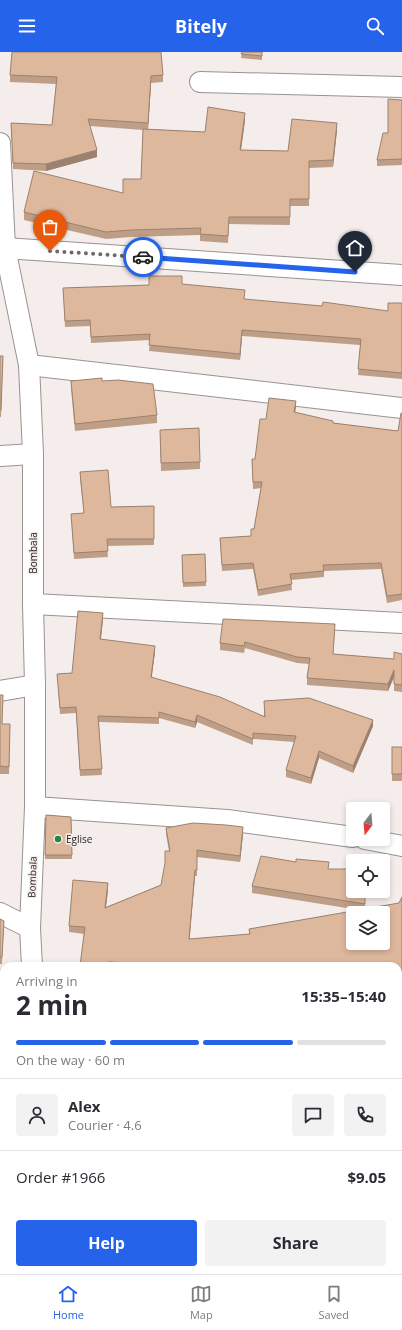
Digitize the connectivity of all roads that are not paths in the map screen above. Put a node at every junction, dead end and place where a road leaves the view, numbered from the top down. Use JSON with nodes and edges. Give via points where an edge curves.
{"nodes":[{"id":1,"x":200,"y":82,"type":"dead end"},
{"id":2,"x":402,"y":87,"type":"edge"},
{"id":3,"x":0,"y":143,"type":"edge"},
{"id":4,"x":3,"y":247,"type":"edge"},
{"id":5,"x":402,"y":275,"type":"edge"},
{"id":6,"x":29,"y":366,"type":"junction"},
{"id":7,"x":402,"y":408,"type":"edge"},
{"id":8,"x":33,"y":454,"type":"junction"},
{"id":9,"x":0,"y":456,"type":"edge"},
{"id":10,"x":33,"y":604,"type":"junction"},
{"id":11,"x":402,"y":623,"type":"edge"},
{"id":12,"x":35,"y":685,"type":"junction"},
{"id":13,"x":0,"y":691,"type":"edge"},
{"id":14,"x":35,"y":806,"type":"junction"},
{"id":15,"x":346,"y":836,"type":"edge"},
{"id":16,"x":390,"y":844,"type":"edge"},
{"id":17,"x":402,"y":846,"type":"edge"},
{"id":18,"x":0,"y":913,"type":"edge"},
{"id":19,"x":30,"y":928,"type":"junction"},
{"id":20,"x":32,"y":962,"type":"edge"}],
"edges":[{"from":1,"to":2,"type":"street"},
{"from":3,"to":4,"type":"street","name":"Bombala"},
{"from":4,"to":5,"type":"street"},
{"from":4,"to":6,"type":"street","name":"Bombala"},
{"from":6,"to":7,"type":"street"},
{"from":6,"to":8,"type":"street","name":"Bombala"},
{"from":8,"to":9,"type":"street"},
{"from":8,"to":10,"type":"street","name":"Bombala"},
{"from":10,"to":11,"type":"street"},
{"from":10,"to":12,"type":"street","name":"Bombala"},
{"from":12,"to":13,"type":"street"},
{"from":12,"to":14,"type":"street","name":"Bombala"},
{"from":14,"to":15,"type":"street","via":[[227,820]]},
{"from":14,"to":19,"type":"street","name":"Bombala"},
{"from":16,"to":17,"type":"street"},
{"from":18,"to":19,"type":"street"},
{"from":19,"to":20,"type":"street","name":"Bombala"}]}
